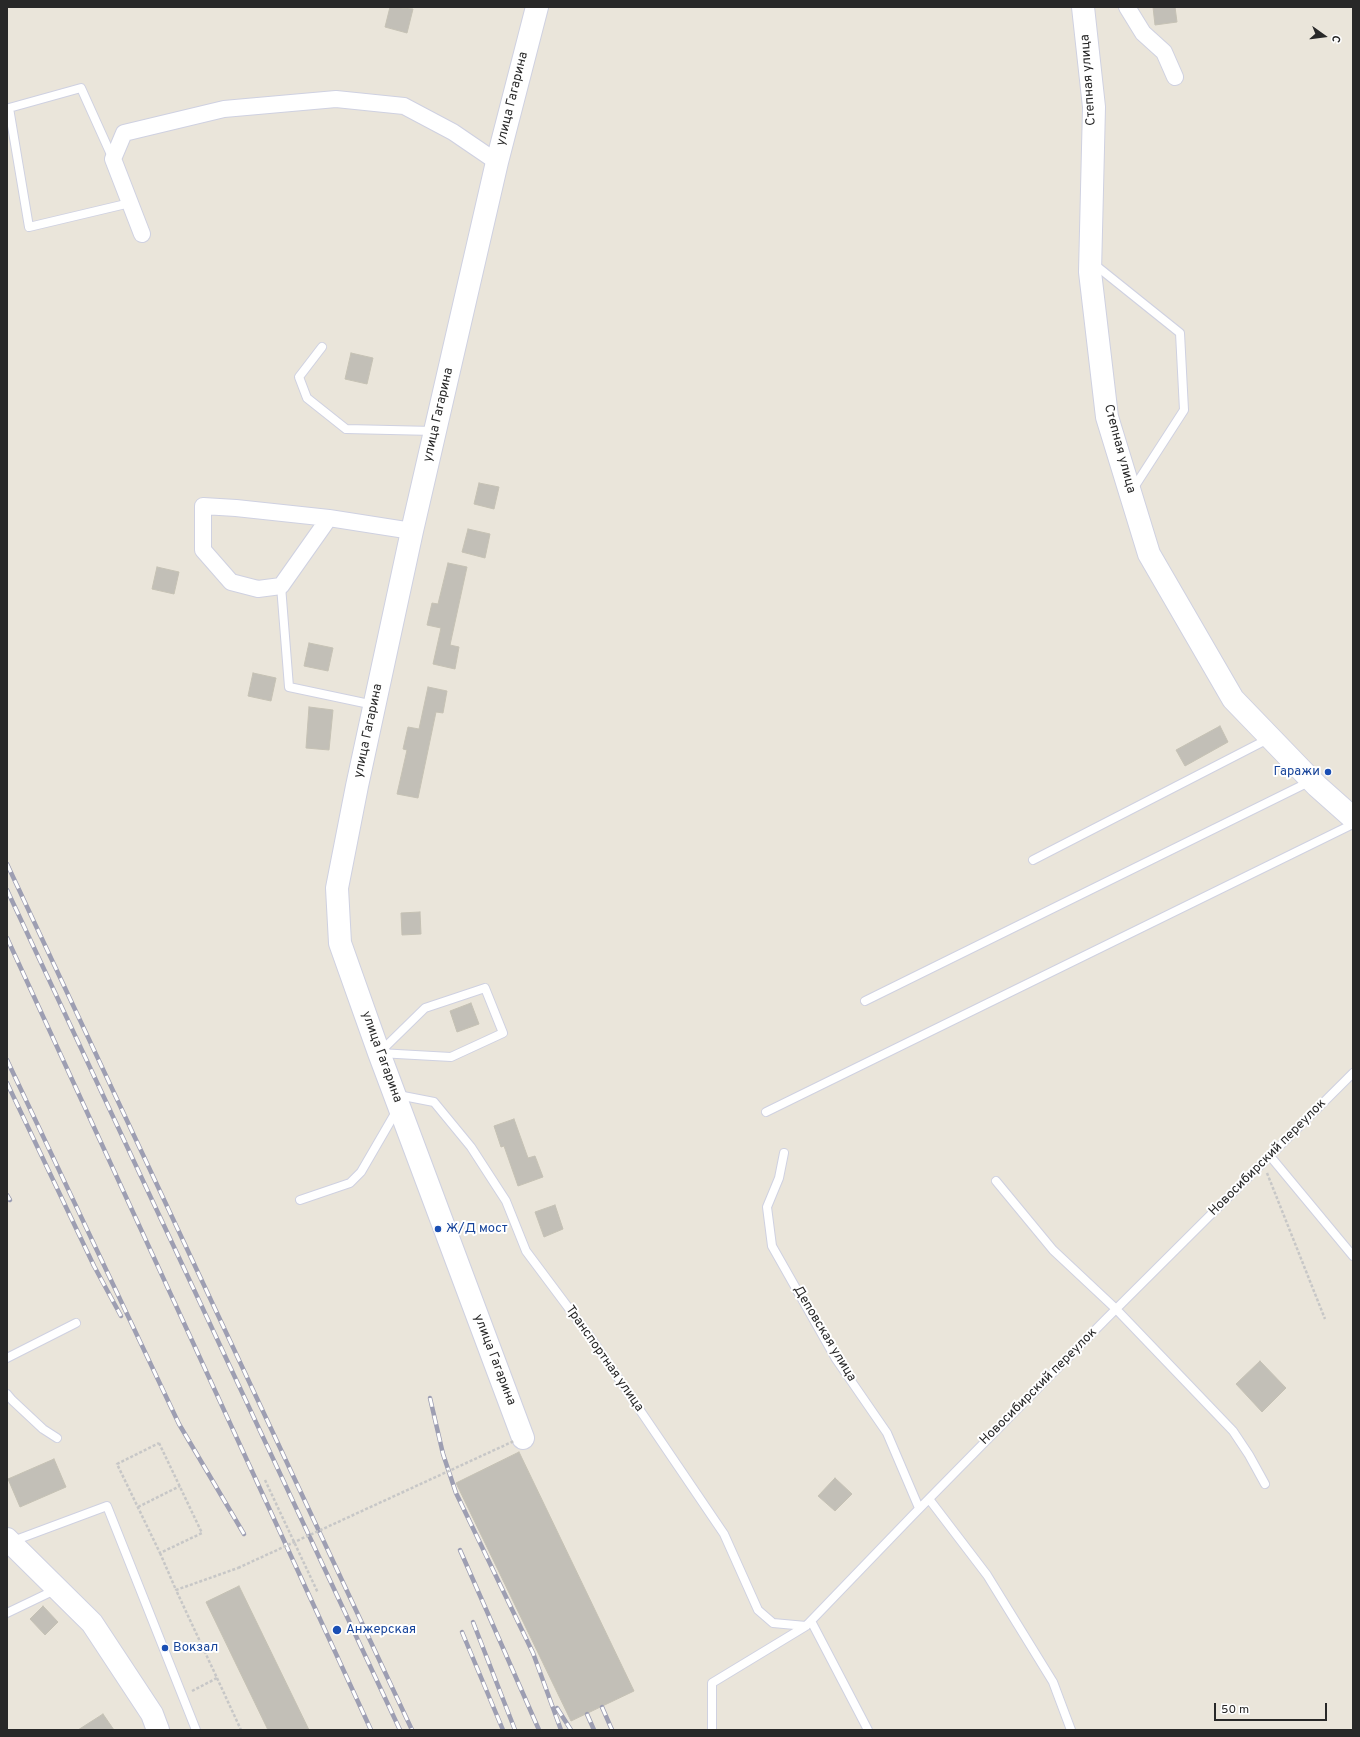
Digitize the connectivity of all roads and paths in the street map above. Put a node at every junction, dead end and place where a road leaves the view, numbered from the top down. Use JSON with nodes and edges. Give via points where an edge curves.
{"nodes":[{"id":1,"x":537,"y":7,"type":"edge"},
{"id":2,"x":1083,"y":7,"type":"edge"},
{"id":3,"x":1126,"y":7,"type":"edge"},
{"id":4,"x":1175,"y":77,"type":"dead end"},
{"id":5,"x":113,"y":159,"type":"junction"},
{"id":6,"x":497,"y":162,"type":"junction"},
{"id":7,"x":130,"y":203,"type":"junction"},
{"id":8,"x":142,"y":234,"type":"dead end"},
{"id":9,"x":1090,"y":261,"type":"junction"},
{"id":10,"x":322,"y":347,"type":"dead end"},
{"id":11,"x":435,"y":431,"type":"junction"},
{"id":12,"x":1130,"y":493,"type":"junction"},
{"id":13,"x":329,"y":518,"type":"junction"},
{"id":14,"x":412,"y":531,"type":"junction"},
{"id":15,"x":281,"y":586,"type":"junction"},
{"id":16,"x":374,"y":706,"type":"junction"},
{"id":17,"x":1271,"y":738,"type":"junction"},
{"id":18,"x":1312,"y":781,"type":"junction"},
{"id":19,"x":1353,"y":818,"type":"edge"},
{"id":20,"x":1353,"y":824,"type":"edge"},
{"id":21,"x":1033,"y":860,"type":"dead end"},
{"id":22,"x":865,"y":1001,"type":"dead end"},
{"id":23,"x":379,"y":1053,"type":"junction"},
{"id":24,"x":1353,"y":1073,"type":"edge"},
{"id":25,"x":397,"y":1100,"type":"junction"},
{"id":26,"x":766,"y":1112,"type":"dead end"},
{"id":27,"x":784,"y":1153,"type":"dead end"},
{"id":28,"x":1270,"y":1156,"type":"junction"},
{"id":29,"x":1263,"y":1163,"type":"junction"},
{"id":30,"x":996,"y":1181,"type":"dead end"},
{"id":31,"x":300,"y":1200,"type":"dead end"},
{"id":32,"x":1353,"y":1256,"type":"edge"},
{"id":33,"x":1116,"y":1309,"type":"junction"},
{"id":34,"x":1325,"y":1319,"type":"dead end"},
{"id":35,"x":76,"y":1323,"type":"dead end"},
{"id":36,"x":7,"y":1358,"type":"edge"},
{"id":37,"x":7,"y":1394,"type":"edge"},
{"id":38,"x":57,"y":1438,"type":"dead end"},
{"id":39,"x":519,"y":1440,"type":"joint"},
{"id":40,"x":265,"y":1480,"type":"dead end"},
{"id":41,"x":1265,"y":1484,"type":"dead end"},
{"id":42,"x":180,"y":1486,"type":"junction"},
{"id":43,"x":929,"y":1499,"type":"junction"},
{"id":44,"x":138,"y":1507,"type":"junction"},
{"id":45,"x":919,"y":1508,"type":"junction"},
{"id":46,"x":9,"y":1541,"type":"edge"},
{"id":47,"x":294,"y":1541,"type":"junction"},
{"id":48,"x":160,"y":1553,"type":"junction"},
{"id":49,"x":57,"y":1589,"type":"junction"},
{"id":50,"x":176,"y":1590,"type":"junction"},
{"id":51,"x":318,"y":1593,"type":"dead end"},
{"id":52,"x":7,"y":1613,"type":"edge"},
{"id":53,"x":809,"y":1624,"type":"junction"},
{"id":54,"x":217,"y":1678,"type":"junction"},
{"id":55,"x":183,"y":1696,"type":"junction"},
{"id":56,"x":158,"y":1730,"type":"edge"},
{"id":57,"x":196,"y":1730,"type":"edge"},
{"id":58,"x":241,"y":1730,"type":"edge"},
{"id":59,"x":712,"y":1730,"type":"edge"},
{"id":60,"x":868,"y":1730,"type":"edge"},
{"id":61,"x":1071,"y":1730,"type":"edge"}],
"edges":[{"from":1,"to":6,"type":"street","name":"улица Гагарина"},
{"from":2,"to":9,"type":"street","name":"Степная улица","via":[[1094,107]]},
{"from":3,"to":4,"type":"street","via":[[1143,33],[1164,52]]},
{"from":5,"to":6,"type":"street","via":[[124,133],[224,109],[336,99],[404,106],[453,132]]},
{"from":5,"to":7,"type":"street"},
{"from":5,"to":7,"type":"lane","via":[[81,88],[9,108],[29,227]]},
{"from":6,"to":11,"type":"street","name":"улица Гагарина"},
{"from":7,"to":8,"type":"street"},
{"from":9,"to":12,"type":"street","name":"Степная улица","via":[[1107,417]]},
{"from":9,"to":12,"type":"lane","via":[[1180,333],[1184,410]]},
{"from":10,"to":11,"type":"lane","via":[[299,377],[307,398],[346,429]]},
{"from":11,"to":14,"type":"street","name":"улица Гагарина"},
{"from":12,"to":17,"type":"street","name":"Степная улица","via":[[1149,554],[1233,699]]},
{"from":13,"to":14,"type":"street"},
{"from":13,"to":15,"type":"street"},
{"from":13,"to":15,"type":"street","via":[[202,506],[203,550],[231,582],[258,589]]},
{"from":14,"to":16,"type":"street","name":"улица Гагарина"},
{"from":15,"to":16,"type":"lane","via":[[289,687]]},
{"from":16,"to":23,"type":"street","name":"улица Гагарина","via":[[337,888],[340,943]]},
{"from":17,"to":18,"type":"street","name":"Степная улица"},
{"from":17,"to":21,"type":"lane"},
{"from":18,"to":19,"type":"street","name":"Степная улица"},
{"from":18,"to":22,"type":"lane"},
{"from":20,"to":26,"type":"lane"},
{"from":23,"to":23,"type":"lane","via":[[451,1057],[503,1033],[485,988],[425,1008]]},
{"from":23,"to":25,"type":"street","name":"улица Гагарина"},
{"from":24,"to":28,"type":"lane","name":"Новосибирский переулок"},
{"from":25,"to":31,"type":"lane","via":[[361,1172],[350,1183]]},
{"from":25,"to":39,"type":"street","name":"улица Гагарина"},
{"from":25,"to":53,"type":"lane","name":"Транспортная улица","via":[[434,1102],[471,1146],[506,1201],[526,1251],[591,1338],[724,1534],[758,1610],[772,1623]]},
{"from":27,"to":45,"type":"lane","name":"Деповская улица","via":[[779,1178],[767,1207],[772,1246],[836,1359],[887,1433]]},
{"from":28,"to":29,"type":"lane","name":"Новосибирский переулок"},
{"from":28,"to":32,"type":"lane"},
{"from":29,"to":33,"type":"lane","name":"Новосибирский переулок"},
{"from":29,"to":34,"type":"path"},
{"from":30,"to":33,"type":"lane","via":[[1053,1250]]},
{"from":33,"to":41,"type":"lane","via":[[1233,1431]]},
{"from":33,"to":43,"type":"lane","name":"Новосибирский переулок"},
{"from":35,"to":36,"type":"lane"},
{"from":37,"to":38,"type":"lane","via":[[43,1429]]},
{"from":39,"to":47,"type":"path","bridge":true},
{"from":40,"to":47,"type":"path"},
{"from":42,"to":44,"type":"path"},
{"from":42,"to":44,"type":"path","via":[[159,1444],[118,1464]]},
{"from":42,"to":48,"type":"path","via":[[202,1533]]},
{"from":43,"to":45,"type":"lane","name":"Новосибирский переулок"},
{"from":43,"to":61,"type":"lane","via":[[987,1575],[1053,1682]]},
{"from":44,"to":48,"type":"path"},
{"from":45,"to":53,"type":"lane","name":"Новосибирский переулок"},
{"from":46,"to":49,"type":"street"},
{"from":46,"to":55,"type":"lane","via":[[107,1506]]},
{"from":47,"to":50,"type":"path","bridge":true,"via":[[238,1568]]},
{"from":47,"to":51,"type":"path"},
{"from":48,"to":50,"type":"path"},
{"from":49,"to":52,"type":"lane"},
{"from":49,"to":56,"type":"street","via":[[92,1623],[152,1714]]},
{"from":50,"to":54,"type":"path"},
{"from":53,"to":59,"type":"lane","name":"Новосибирский переулок","via":[[712,1683]]},
{"from":53,"to":60,"type":"lane"},
{"from":54,"to":55,"type":"path"},
{"from":54,"to":58,"type":"path"},
{"from":55,"to":57,"type":"lane"}]}
